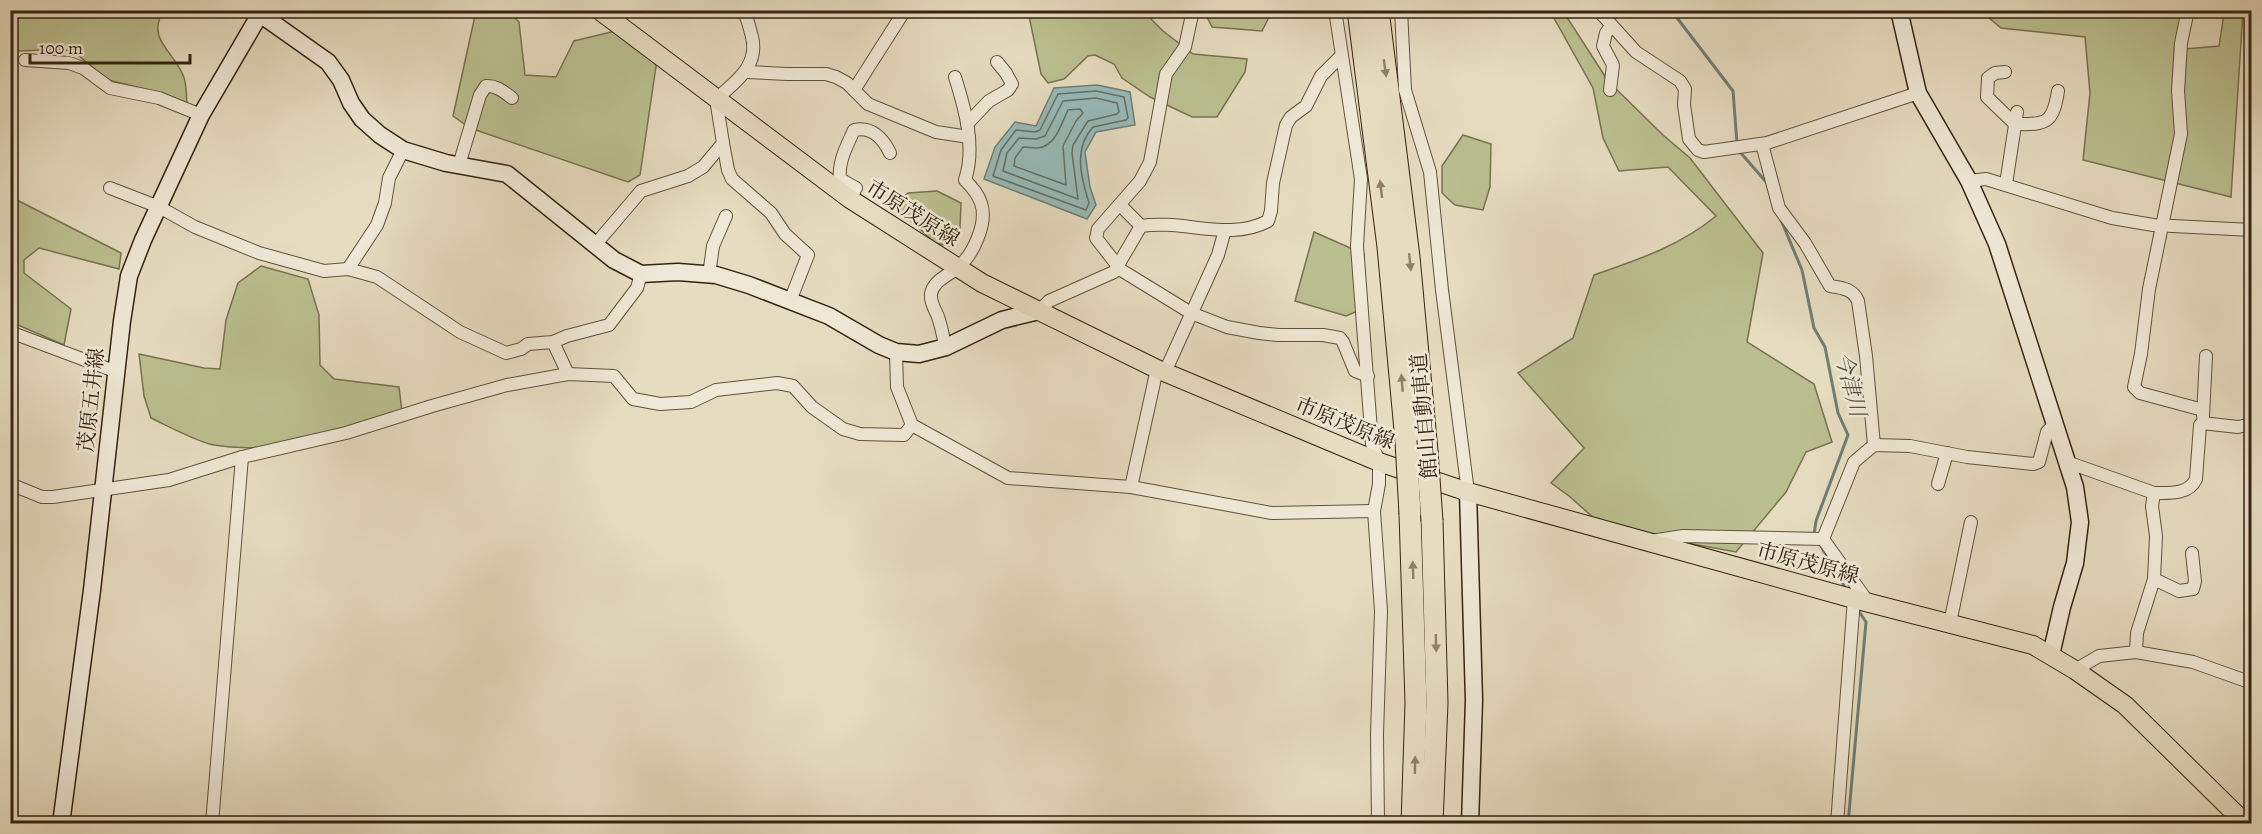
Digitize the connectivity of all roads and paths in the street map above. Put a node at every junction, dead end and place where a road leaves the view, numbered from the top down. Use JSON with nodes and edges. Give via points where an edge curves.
{"nodes":[{"id":1,"x":599,"y":10,"type":"edge"},
{"id":2,"x":742,"y":10,"type":"edge"},
{"id":3,"x":905,"y":10,"type":"edge"},
{"id":4,"x":1193,"y":10,"type":"edge"},
{"id":5,"x":1335,"y":10,"type":"edge"},
{"id":6,"x":1358,"y":10,"type":"edge"},
{"id":7,"x":1378,"y":10,"type":"edge"},
{"id":8,"x":1401,"y":10,"type":"edge"},
{"id":9,"x":1598,"y":10,"type":"edge"},
{"id":10,"x":1899,"y":10,"type":"edge"},
{"id":11,"x":2188,"y":10,"type":"edge"},
{"id":12,"x":259,"y":12,"type":"edge"},
{"id":13,"x":1611,"y":26,"type":"junction"},
{"id":14,"x":1341,"y":56,"type":"junction"},
{"id":15,"x":25,"y":60,"type":"dead end"},
{"id":16,"x":997,"y":62,"type":"dead end"},
{"id":17,"x":747,"y":72,"type":"junction"},
{"id":18,"x":2005,"y":72,"type":"dead end"},
{"id":19,"x":956,"y":77,"type":"dead end"},
{"id":20,"x":854,"y":90,"type":"junction"},
{"id":21,"x":1610,"y":90,"type":"dead end"},
{"id":22,"x":2058,"y":91,"type":"dead end"},
{"id":23,"x":1918,"y":93,"type":"junction"},
{"id":24,"x":512,"y":98,"type":"dead end"},
{"id":25,"x":716,"y":99,"type":"junction"},
{"id":26,"x":201,"y":115,"type":"junction"},
{"id":27,"x":2016,"y":118,"type":"junction"},
{"id":28,"x":967,"y":124,"type":"junction"},
{"id":29,"x":969,"y":137,"type":"junction"},
{"id":30,"x":723,"y":143,"type":"junction"},
{"id":31,"x":1762,"y":144,"type":"junction"},
{"id":32,"x":403,"y":150,"type":"junction"},
{"id":33,"x":890,"y":153,"type":"dead end"},
{"id":34,"x":459,"y":165,"type":"junction"},
{"id":35,"x":1969,"y":181,"type":"junction"},
{"id":36,"x":2006,"y":184,"type":"junction"},
{"id":37,"x":110,"y":188,"type":"dead end"},
{"id":38,"x":850,"y":199,"type":"junction"},
{"id":39,"x":1120,"y":205,"type":"junction"},
{"id":40,"x":159,"y":207,"type":"junction"},
{"id":41,"x":726,"y":216,"type":"dead end"},
{"id":42,"x":2163,"y":225,"type":"junction"},
{"id":43,"x":1141,"y":226,"type":"junction"},
{"id":44,"x":1225,"y":230,"type":"junction"},
{"id":45,"x":2252,"y":230,"type":"edge"},
{"id":46,"x":596,"y":245,"type":"junction"},
{"id":47,"x":1118,"y":265,"type":"junction"},
{"id":48,"x":958,"y":268,"type":"junction"},
{"id":49,"x":348,"y":269,"type":"junction"},
{"id":50,"x":641,"y":274,"type":"junction"},
{"id":51,"x":709,"y":274,"type":"junction"},
{"id":52,"x":790,"y":301,"type":"junction"},
{"id":53,"x":1039,"y":310,"type":"junction"},
{"id":54,"x":1191,"y":313,"type":"junction"},
{"id":55,"x":10,"y":332,"type":"edge"},
{"id":56,"x":553,"y":342,"type":"junction"},
{"id":57,"x":946,"y":347,"type":"junction"},
{"id":58,"x":896,"y":352,"type":"junction"},
{"id":59,"x":2206,"y":356,"type":"dead end"},
{"id":60,"x":1161,"y":370,"type":"junction"},
{"id":61,"x":117,"y":372,"type":"junction"},
{"id":62,"x":568,"y":374,"type":"junction"},
{"id":63,"x":1368,"y":376,"type":"junction"},
{"id":64,"x":2203,"y":410,"type":"junction"},
{"id":65,"x":2056,"y":422,"type":"junction"},
{"id":66,"x":2202,"y":423,"type":"junction"},
{"id":67,"x":2252,"y":424,"type":"edge"},
{"id":68,"x":912,"y":425,"type":"junction"},
{"id":69,"x":1874,"y":445,"type":"junction"},
{"id":70,"x":1947,"y":453,"type":"junction"},
{"id":71,"x":242,"y":457,"type":"junction"},
{"id":72,"x":1379,"y":462,"type":"junction"},
{"id":73,"x":2067,"y":462,"type":"junction"},
{"id":74,"x":10,"y":484,"type":"edge"},
{"id":75,"x":1938,"y":484,"type":"dead end"},
{"id":76,"x":1131,"y":487,"type":"junction"},
{"id":77,"x":104,"y":490,"type":"junction"},
{"id":78,"x":1468,"y":492,"type":"junction"},
{"id":79,"x":2154,"y":493,"type":"junction"},
{"id":80,"x":1374,"y":511,"type":"junction"},
{"id":81,"x":1971,"y":522,"type":"dead end"},
{"id":82,"x":1823,"y":539,"type":"junction"},
{"id":83,"x":1648,"y":542,"type":"junction"},
{"id":84,"x":2192,"y":553,"type":"dead end"},
{"id":85,"x":2154,"y":579,"type":"junction"},
{"id":86,"x":1855,"y":599,"type":"junction"},
{"id":87,"x":1950,"y":623,"type":"junction"},
{"id":88,"x":2136,"y":652,"type":"junction"},
{"id":89,"x":2051,"y":655,"type":"junction"},
{"id":90,"x":2075,"y":670,"type":"junction"},
{"id":91,"x":2252,"y":683,"type":"edge"},
{"id":92,"x":62,"y":824,"type":"edge"},
{"id":93,"x":212,"y":824,"type":"edge"},
{"id":94,"x":1378,"y":824,"type":"edge"},
{"id":95,"x":1412,"y":824,"type":"edge"},
{"id":96,"x":1432,"y":824,"type":"edge"},
{"id":97,"x":1470,"y":824,"type":"edge"},
{"id":98,"x":1837,"y":824,"type":"edge"},
{"id":99,"x":2246,"y":824,"type":"edge"}],
"edges":[{"from":1,"to":25,"type":"main road","name":"市原茂原線"},
{"from":2,"to":17,"type":"street","via":[[753,40]]},
{"from":3,"to":20,"type":"street"},
{"from":4,"to":39,"type":"street","via":[[1185,47],[1166,74],[1150,162],[1140,182]]},
{"from":5,"to":14,"type":"street"},
{"from":95,"to":6,"type":"highway","name":"館山自動車道","one_way":true,"bridge":true,"via":[[1416,703],[1406,441],[1388,247]]},
{"from":7,"to":96,"type":"highway","name":"館山自動車道","one_way":true,"bridge":true,"via":[[1409,257],[1432,521],[1437,703]]},
{"from":8,"to":78,"type":"street","via":[[1405,90],[1430,172]]},
{"from":9,"to":13,"type":"street"},
{"from":10,"to":23,"type":"street"},
{"from":11,"to":42,"type":"street","via":[[2178,91],[2181,134]]},
{"from":12,"to":26,"type":"street","name":"茂原五井線"},
{"from":12,"to":32,"type":"street","via":[[328,62],[362,118]]},
{"from":13,"to":21,"type":"street","via":[[1603,46],[1613,65]]},
{"from":13,"to":31,"type":"street","via":[[1636,52],[1680,81],[1685,89],[1689,139],[1698,150],[1720,151]]},
{"from":14,"to":44,"type":"street","via":[[1321,76],[1306,106],[1286,125],[1268,221]]},
{"from":14,"to":63,"type":"street","via":[[1361,179],[1357,246]]},
{"from":15,"to":26,"type":"street","via":[[69,63],[83,68],[110,88],[159,98]]},
{"from":16,"to":28,"type":"street","via":[[1012,84]]},
{"from":17,"to":20,"type":"street","via":[[826,74]]},
{"from":17,"to":25,"type":"street"},
{"from":18,"to":27,"type":"street","via":[[1988,78],[1988,97]]},
{"from":19,"to":28,"type":"street"},
{"from":20,"to":29,"type":"street","via":[[868,104],[936,132]]},
{"from":22,"to":27,"type":"street","via":[[2054,112],[2046,120],[2033,124]]},
{"from":23,"to":31,"type":"street"},
{"from":23,"to":35,"type":"street"},
{"from":24,"to":34,"type":"street","via":[[499,88],[486,86],[480,94]]},
{"from":25,"to":30,"type":"street"},
{"from":25,"to":38,"type":"main road","name":"市原茂原線"},
{"from":26,"to":40,"type":"street","name":"茂原五井線"},
{"from":27,"to":36,"type":"street"},
{"from":28,"to":29,"type":"street"},
{"from":29,"to":48,"type":"street","via":[[965,180],[981,203],[983,217],[971,250]]},
{"from":30,"to":46,"type":"street","via":[[703,167],[688,176],[641,191]]},
{"from":30,"to":52,"type":"street","via":[[732,179],[771,213],[785,234],[808,255]]},
{"from":31,"to":69,"type":"street","via":[[1779,208],[1830,286],[1850,290],[1858,302]]},
{"from":32,"to":34,"type":"street"},
{"from":32,"to":49,"type":"street","via":[[388,178],[377,225]]},
{"from":33,"to":38,"type":"street","via":[[885,142],[872,131],[854,130],[839,171],[840,179],[856,188]]},
{"from":34,"to":46,"type":"street","via":[[507,174]]},
{"from":35,"to":36,"type":"street","via":[[1986,179]]},
{"from":35,"to":65,"type":"street","via":[[1997,244]]},
{"from":36,"to":42,"type":"street","via":[[2112,218]]},
{"from":37,"to":40,"type":"street"},
{"from":38,"to":48,"type":"main road","name":"市原茂原線"},
{"from":39,"to":43,"type":"street"},
{"from":39,"to":47,"type":"street","via":[[1095,234]]},
{"from":40,"to":49,"type":"street","via":[[259,253],[324,271]]},
{"from":40,"to":61,"type":"street","name":"茂原五井線","via":[[129,276]]},
{"from":41,"to":51,"type":"street","via":[[713,246]]},
{"from":42,"to":45,"type":"street"},
{"from":42,"to":64,"type":"street","via":[[2134,387],[2140,393]]},
{"from":43,"to":44,"type":"street","via":[[1164,224]]},
{"from":43,"to":47,"type":"street"},
{"from":44,"to":54,"type":"street"},
{"from":46,"to":50,"type":"street"},
{"from":47,"to":53,"type":"street","via":[[1114,272]]},
{"from":47,"to":54,"type":"street"},
{"from":48,"to":53,"type":"main road","name":"市原茂原線"},
{"from":48,"to":57,"type":"street","via":[[941,279],[932,294],[932,307]]},
{"from":49,"to":56,"type":"street","via":[[386,281],[438,319],[506,353],[528,344]]},
{"from":50,"to":51,"type":"street"},
{"from":50,"to":56,"type":"street","via":[[637,288],[609,325]]},
{"from":51,"to":52,"type":"street"},
{"from":52,"to":58,"type":"street","via":[[829,316]]},
{"from":53,"to":57,"type":"street","via":[[1002,320]]},
{"from":53,"to":60,"type":"main road","name":"市原茂原線"},
{"from":54,"to":60,"type":"street"},
{"from":54,"to":63,"type":"street","via":[[1227,327],[1259,333],[1340,338],[1355,371]]},
{"from":55,"to":61,"type":"street"},
{"from":56,"to":62,"type":"street"},
{"from":57,"to":58,"type":"street","via":[[919,354]]},
{"from":58,"to":68,"type":"street","via":[[897,387]]},
{"from":59,"to":64,"type":"street"},
{"from":60,"to":72,"type":"main road","name":"市原茂原線"},
{"from":60,"to":76,"type":"street"},
{"from":61,"to":77,"type":"street","name":"茂原五井線"},
{"from":62,"to":68,"type":"street","via":[[614,376],[633,399],[660,404],[691,402],[716,390],[777,383],[792,386],[812,407],[843,429],[860,434],[904,435]]},
{"from":62,"to":71,"type":"street","via":[[507,385],[346,433]]},
{"from":63,"to":72,"type":"street","via":[[1372,444]]},
{"from":64,"to":66,"type":"street"},
{"from":65,"to":70,"type":"street","via":[[2047,432],[2039,462],[2033,464]]},
{"from":65,"to":73,"type":"street"},
{"from":66,"to":67,"type":"street","via":[[2238,427]]},
{"from":66,"to":79,"type":"street","via":[[2193,485],[2184,491]]},
{"from":68,"to":76,"type":"street","via":[[1008,478]]},
{"from":69,"to":70,"type":"street"},
{"from":69,"to":82,"type":"street","via":[[1854,462]]},
{"from":70,"to":75,"type":"street"},
{"from":71,"to":77,"type":"street","via":[[169,480]]},
{"from":71,"to":93,"type":"street"},
{"from":72,"to":78,"type":"main road","name":"市原茂原線"},
{"from":72,"to":80,"type":"street"},
{"from":73,"to":79,"type":"street"},
{"from":73,"to":89,"type":"street","via":[[2080,522],[2076,563]]},
{"from":74,"to":77,"type":"street","via":[[53,498]]},
{"from":76,"to":80,"type":"street","via":[[1272,513]]},
{"from":77,"to":92,"type":"street","name":"茂原五井線"},
{"from":78,"to":83,"type":"main road","name":"市原茂原線"},
{"from":78,"to":97,"type":"street","via":[[1474,700]]},
{"from":79,"to":85,"type":"street"},
{"from":80,"to":94,"type":"street","via":[[1380,611]]},
{"from":81,"to":87,"type":"street"},
{"from":82,"to":83,"type":"street","via":[[1683,536]]},
{"from":82,"to":86,"type":"street"},
{"from":83,"to":86,"type":"main road","name":"市原茂原線"},
{"from":84,"to":85,"type":"street","via":[[2193,589],[2180,591]]},
{"from":85,"to":88,"type":"street","via":[[2137,633]]},
{"from":86,"to":87,"type":"main road","name":"市原茂原線"},
{"from":86,"to":98,"type":"street"},
{"from":87,"to":89,"type":"main road","name":"市原茂原線","via":[[2033,645]]},
{"from":88,"to":90,"type":"street","via":[[2099,656]]},
{"from":88,"to":91,"type":"street","via":[[2193,662]]},
{"from":89,"to":90,"type":"main road","name":"市原茂原線"},
{"from":90,"to":99,"type":"main road","name":"市原茂原線","via":[[2138,717]]}]}
